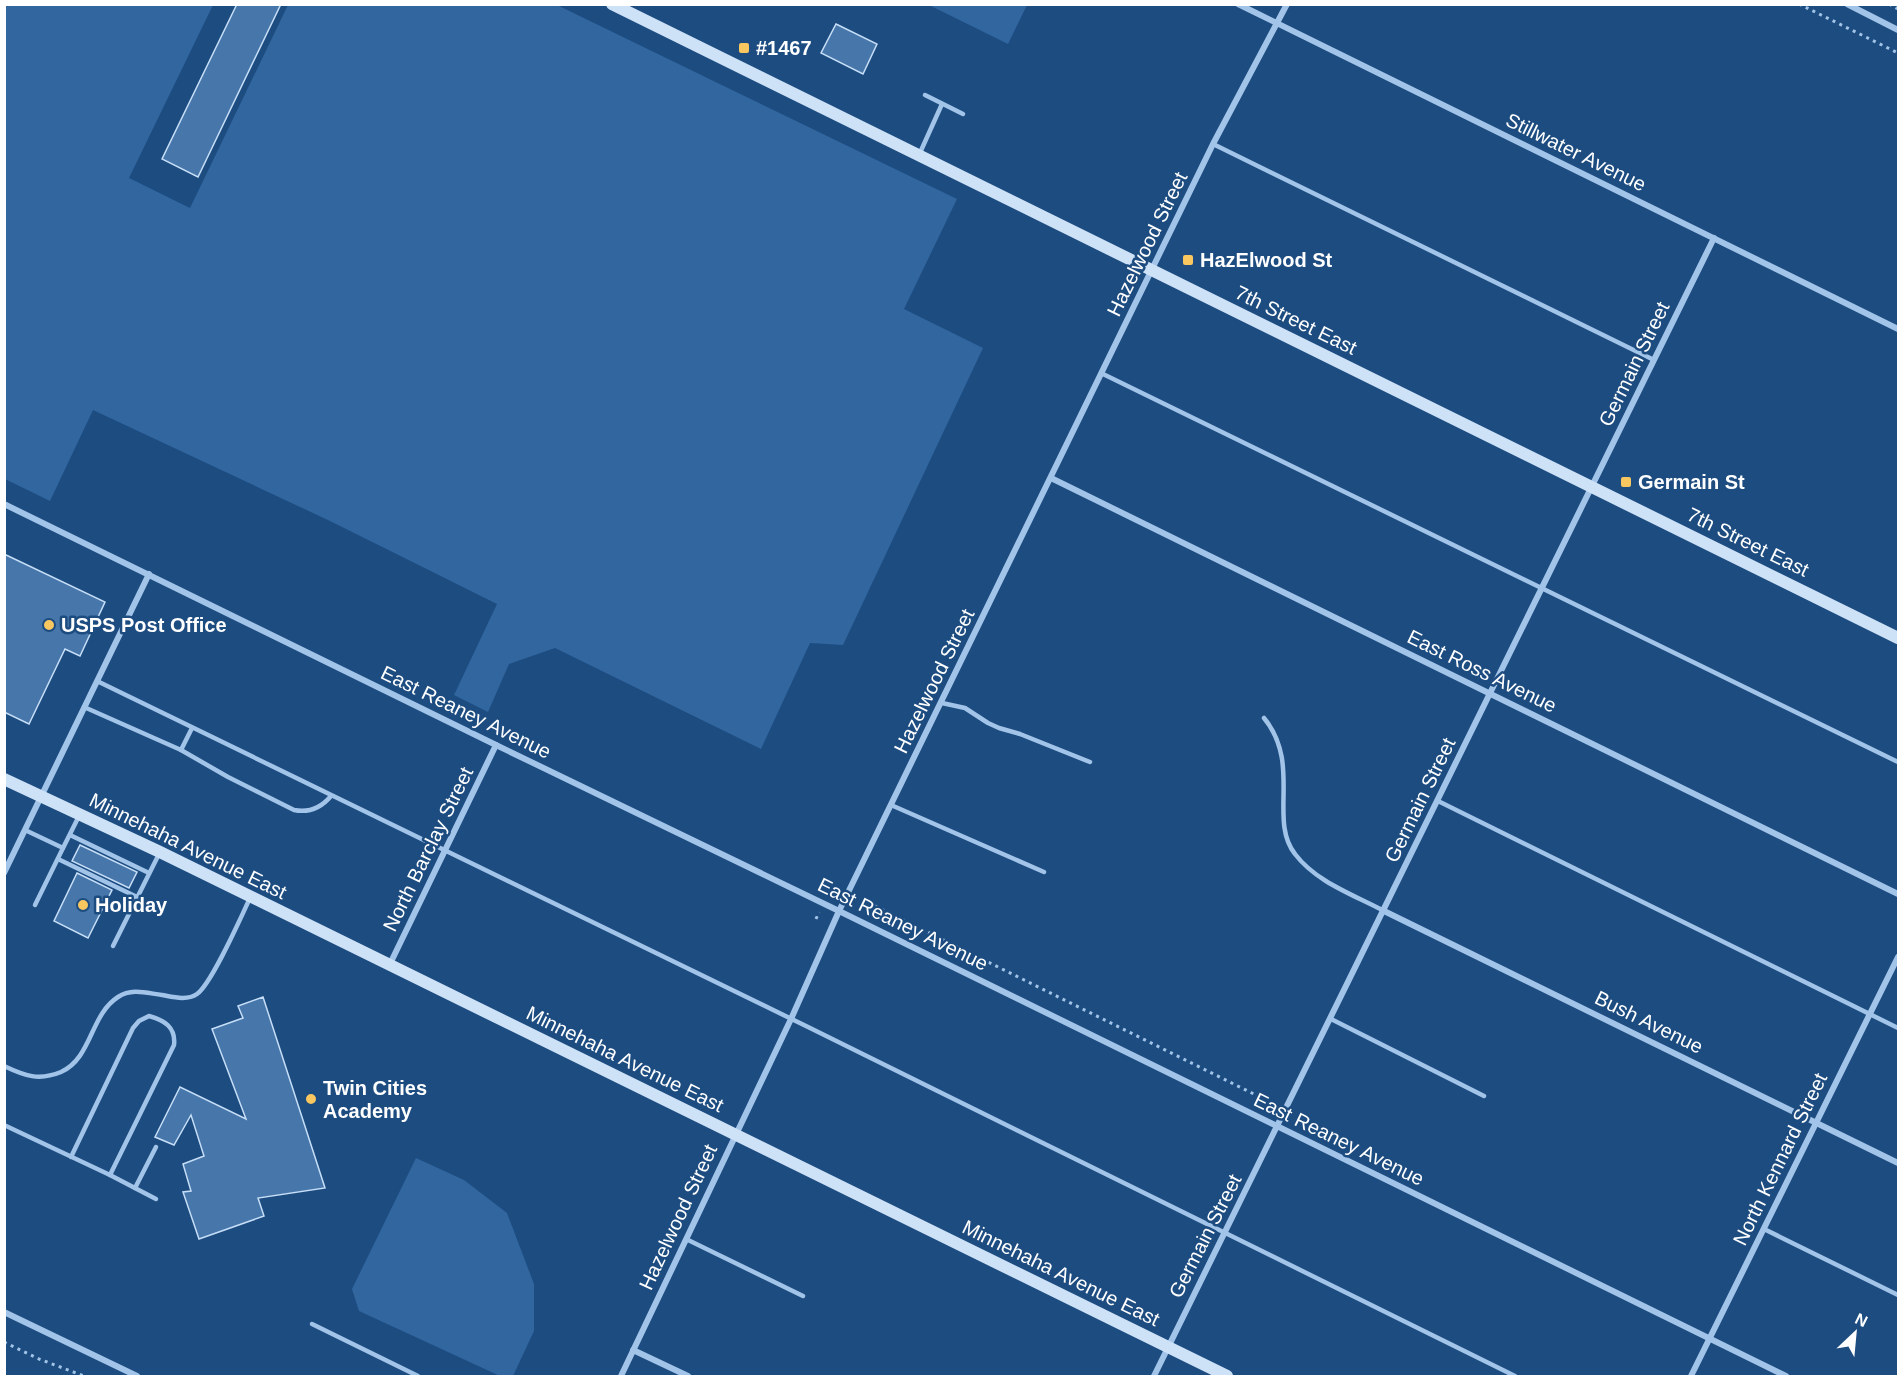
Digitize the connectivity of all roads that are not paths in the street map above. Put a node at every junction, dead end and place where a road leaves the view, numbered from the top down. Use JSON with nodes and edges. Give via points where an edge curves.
{"nodes":[{"id":1,"x":612,"y":4,"type":"edge"},
{"id":2,"x":1238,"y":4,"type":"edge"},
{"id":3,"x":1287,"y":4,"type":"edge"},
{"id":4,"x":1846,"y":4,"type":"edge"},
{"id":5,"x":1277,"y":24,"type":"junction"},
{"id":6,"x":1899,"y":30,"type":"edge"},
{"id":7,"x":925,"y":95,"type":"dead end"},
{"id":8,"x":942,"y":104,"type":"junction"},
{"id":9,"x":963,"y":114,"type":"dead end"},
{"id":10,"x":1213,"y":144,"type":"junction"},
{"id":11,"x":919,"y":155,"type":"junction"},
{"id":12,"x":1714,"y":238,"type":"junction"},
{"id":13,"x":1152,"y":271,"type":"junction"},
{"id":14,"x":1899,"y":329,"type":"edge"},
{"id":15,"x":1654,"y":360,"type":"junction"},
{"id":16,"x":1103,"y":374,"type":"junction"},
{"id":17,"x":1051,"y":478,"type":"junction"},
{"id":18,"x":1592,"y":487,"type":"junction"},
{"id":19,"x":4,"y":504,"type":"edge"},
{"id":20,"x":148,"y":574,"type":"junction"},
{"id":21,"x":1543,"y":587,"type":"junction"},
{"id":22,"x":1899,"y":638,"type":"edge"},
{"id":23,"x":97,"y":681,"type":"junction"},
{"id":24,"x":1490,"y":693,"type":"junction"},
{"id":25,"x":942,"y":703,"type":"junction"},
{"id":26,"x":84,"y":707,"type":"junction"},
{"id":27,"x":1264,"y":718,"type":"dead end"},
{"id":28,"x":192,"y":728,"type":"junction"},
{"id":29,"x":496,"y":745,"type":"junction"},
{"id":30,"x":181,"y":750,"type":"junction"},
{"id":31,"x":1090,"y":762,"type":"dead end"},
{"id":32,"x":1899,"y":762,"type":"edge"},
{"id":33,"x":4,"y":779,"type":"edge"},
{"id":34,"x":41,"y":796,"type":"junction"},
{"id":35,"x":331,"y":796,"type":"junction"},
{"id":36,"x":1438,"y":801,"type":"junction"},
{"id":37,"x":891,"y":805,"type":"junction"},
{"id":38,"x":80,"y":815,"type":"junction"},
{"id":39,"x":25,"y":830,"type":"junction"},
{"id":40,"x":69,"y":835,"type":"junction"},
{"id":41,"x":63,"y":848,"type":"junction"},
{"id":42,"x":160,"y":852,"type":"junction"},
{"id":43,"x":444,"y":852,"type":"junction"},
{"id":44,"x":58,"y":859,"type":"junction"},
{"id":45,"x":1044,"y":872,"type":"dead end"},
{"id":46,"x":4,"y":873,"type":"edge"},
{"id":47,"x":149,"y":873,"type":"junction"},
{"id":48,"x":1899,"y":894,"type":"edge"},
{"id":49,"x":137,"y":897,"type":"junction"},
{"id":50,"x":249,"y":898,"type":"junction"},
{"id":51,"x":35,"y":905,"type":"dead end"},
{"id":52,"x":839,"y":911,"type":"junction"},
{"id":53,"x":1384,"y":911,"type":"junction"},
{"id":54,"x":113,"y":946,"type":"dead end"},
{"id":55,"x":1899,"y":957,"type":"edge"},
{"id":56,"x":389,"y":966,"type":"junction"},
{"id":57,"x":1870,"y":1015,"type":"junction"},
{"id":58,"x":791,"y":1019,"type":"junction"},
{"id":59,"x":1331,"y":1019,"type":"junction"},
{"id":60,"x":1899,"y":1028,"type":"edge"},
{"id":61,"x":4,"y":1066,"type":"edge"},
{"id":62,"x":1484,"y":1096,"type":"dead end"},
{"id":63,"x":1817,"y":1123,"type":"junction"},
{"id":64,"x":4,"y":1125,"type":"edge"},
{"id":65,"x":1278,"y":1127,"type":"junction"},
{"id":66,"x":735,"y":1134,"type":"junction"},
{"id":67,"x":156,"y":1147,"type":"dead end"},
{"id":68,"x":71,"y":1156,"type":"junction"},
{"id":69,"x":1899,"y":1163,"type":"edge"},
{"id":70,"x":110,"y":1175,"type":"junction"},
{"id":71,"x":135,"y":1188,"type":"junction"},
{"id":72,"x":156,"y":1198,"type":"dead end"},
{"id":73,"x":1764,"y":1229,"type":"junction"},
{"id":74,"x":1226,"y":1233,"type":"junction"},
{"id":75,"x":686,"y":1239,"type":"junction"},
{"id":76,"x":1899,"y":1295,"type":"edge"},
{"id":77,"x":803,"y":1296,"type":"dead end"},
{"id":78,"x":4,"y":1312,"type":"edge"},
{"id":79,"x":312,"y":1324,"type":"dead end"},
{"id":80,"x":1709,"y":1339,"type":"junction"},
{"id":81,"x":1168,"y":1347,"type":"junction"},
{"id":82,"x":633,"y":1350,"type":"junction"},
{"id":83,"x":137,"y":1377,"type":"edge"},
{"id":84,"x":418,"y":1377,"type":"edge"},
{"id":85,"x":621,"y":1377,"type":"edge"},
{"id":86,"x":688,"y":1377,"type":"edge"},
{"id":87,"x":1154,"y":1377,"type":"edge"},
{"id":88,"x":1227,"y":1377,"type":"edge"},
{"id":89,"x":1515,"y":1377,"type":"edge"},
{"id":90,"x":1691,"y":1377,"type":"edge"},
{"id":91,"x":1786,"y":1377,"type":"edge"}],
"edges":[{"from":1,"to":11,"type":"street","name":"7th Street East"},
{"from":2,"to":5,"type":"street","name":"Stillwater Avenue"},
{"from":3,"to":5,"type":"street","name":"Hazelwood Street"},
{"from":4,"to":6,"type":"street"},
{"from":5,"to":10,"type":"street","name":"Hazelwood Street"},
{"from":5,"to":12,"type":"street","name":"Stillwater Avenue"},
{"from":7,"to":8,"type":"lane"},
{"from":8,"to":9,"type":"lane"},
{"from":8,"to":11,"type":"lane"},
{"from":10,"to":13,"type":"street","name":"Hazelwood Street"},
{"from":10,"to":15,"type":"lane"},
{"from":11,"to":13,"type":"street","name":"7th Street East"},
{"from":12,"to":14,"type":"street","name":"Stillwater Avenue"},
{"from":12,"to":15,"type":"street","name":"Germain Street"},
{"from":13,"to":16,"type":"street","name":"Hazelwood Street"},
{"from":13,"to":18,"type":"street","name":"7th Street East"},
{"from":15,"to":18,"type":"street","name":"Germain Street"},
{"from":16,"to":17,"type":"street","name":"Hazelwood Street"},
{"from":16,"to":21,"type":"lane"},
{"from":17,"to":24,"type":"street","name":"East Ross Avenue"},
{"from":17,"to":25,"type":"street","name":"Hazelwood Street"},
{"from":18,"to":21,"type":"street","name":"Germain Street"},
{"from":18,"to":22,"type":"street","name":"7th Street East"},
{"from":19,"to":20,"type":"street","name":"East Reaney Avenue"},
{"from":20,"to":23,"type":"street"},
{"from":20,"to":29,"type":"street","name":"East Reaney Avenue"},
{"from":21,"to":24,"type":"street","name":"Germain Street"},
{"from":21,"to":32,"type":"lane"},
{"from":23,"to":26,"type":"street"},
{"from":23,"to":28,"type":"lane"},
{"from":24,"to":36,"type":"street","name":"Germain Street"},
{"from":24,"to":48,"type":"street","name":"East Ross Avenue"},
{"from":25,"to":31,"type":"lane","via":[[965,708],[999,729]]},
{"from":25,"to":37,"type":"street","name":"Hazelwood Street"},
{"from":26,"to":30,"type":"lane"},
{"from":26,"to":34,"type":"street"},
{"from":27,"to":53,"type":"lane","via":[[1278,739],[1282,755],[1284,825],[1294,854],[1319,876]]},
{"from":28,"to":30,"type":"lane"},
{"from":28,"to":35,"type":"lane"},
{"from":29,"to":43,"type":"street","name":"North Barclay Street"},
{"from":29,"to":52,"type":"street","name":"East Reaney Avenue"},
{"from":30,"to":35,"type":"lane","via":[[294,810],[317,808]]},
{"from":33,"to":34,"type":"street","name":"Minnehaha Avenue East"},
{"from":34,"to":38,"type":"street","name":"Minnehaha Avenue East"},
{"from":34,"to":39,"type":"street"},
{"from":35,"to":43,"type":"lane"},
{"from":36,"to":53,"type":"street","name":"Germain Street"},
{"from":36,"to":57,"type":"lane"},
{"from":37,"to":45,"type":"lane"},
{"from":37,"to":52,"type":"street","name":"Hazelwood Street"},
{"from":38,"to":40,"type":"lane"},
{"from":38,"to":42,"type":"street","name":"Minnehaha Avenue East"},
{"from":39,"to":41,"type":"lane"},
{"from":39,"to":46,"type":"street"},
{"from":40,"to":41,"type":"lane"},
{"from":40,"to":47,"type":"lane"},
{"from":41,"to":44,"type":"lane"},
{"from":42,"to":47,"type":"lane"},
{"from":42,"to":50,"type":"street","name":"Minnehaha Avenue East"},
{"from":43,"to":56,"type":"street","name":"North Barclay Street"},
{"from":43,"to":58,"type":"lane"},
{"from":44,"to":49,"type":"lane"},
{"from":44,"to":51,"type":"lane"},
{"from":47,"to":49,"type":"lane"},
{"from":49,"to":54,"type":"lane"},
{"from":50,"to":56,"type":"street","name":"Minnehaha Avenue East"},
{"from":50,"to":61,"type":"lane","via":[[208,981],[197,994],[182,998],[135,991],[119,996],[109,1004],[81,1055],[67,1069],[49,1077],[29,1076]]},
{"from":52,"to":58,"type":"street","name":"Hazelwood Street"},
{"from":52,"to":65,"type":"street","name":"East Reaney Avenue"},
{"from":53,"to":59,"type":"street","name":"Germain Street"},
{"from":53,"to":63,"type":"street","name":"Bush Avenue"},
{"from":55,"to":57,"type":"street","name":"North Kennard Street"},
{"from":56,"to":66,"type":"street","name":"Minnehaha Avenue East"},
{"from":57,"to":60,"type":"lane"},
{"from":57,"to":63,"type":"street","name":"North Kennard Street"},
{"from":58,"to":66,"type":"street","name":"Hazelwood Street"},
{"from":58,"to":74,"type":"lane"},
{"from":59,"to":62,"type":"lane"},
{"from":59,"to":65,"type":"street","name":"Germain Street"},
{"from":63,"to":69,"type":"street","name":"Bush Avenue"},
{"from":63,"to":73,"type":"street","name":"North Kennard Street"},
{"from":64,"to":68,"type":"lane"},
{"from":65,"to":74,"type":"street","name":"Germain Street"},
{"from":65,"to":80,"type":"street","name":"East Reaney Avenue"},
{"from":66,"to":75,"type":"street","name":"Hazelwood Street"},
{"from":66,"to":81,"type":"street","name":"Minnehaha Avenue East"},
{"from":67,"to":71,"type":"lane"},
{"from":68,"to":70,"type":"lane"},
{"from":68,"to":70,"type":"lane","via":[[133,1028],[149,1016],[160,1019],[175,1036],[174,1045]]},
{"from":70,"to":71,"type":"lane"},
{"from":71,"to":72,"type":"lane"},
{"from":73,"to":76,"type":"lane"},
{"from":73,"to":80,"type":"street","name":"North Kennard Street"},
{"from":74,"to":81,"type":"street","name":"Germain Street"},
{"from":74,"to":89,"type":"lane"},
{"from":75,"to":77,"type":"lane"},
{"from":75,"to":82,"type":"street","name":"Hazelwood Street"},
{"from":78,"to":83,"type":"street"},
{"from":79,"to":84,"type":"lane"},
{"from":80,"to":90,"type":"street","name":"North Kennard Street"},
{"from":80,"to":91,"type":"street","name":"East Reaney Avenue"},
{"from":81,"to":87,"type":"street","name":"Germain Street"},
{"from":81,"to":88,"type":"street","name":"Minnehaha Avenue East"},
{"from":82,"to":85,"type":"street","name":"Hazelwood Street"},
{"from":82,"to":86,"type":"street"}]}
